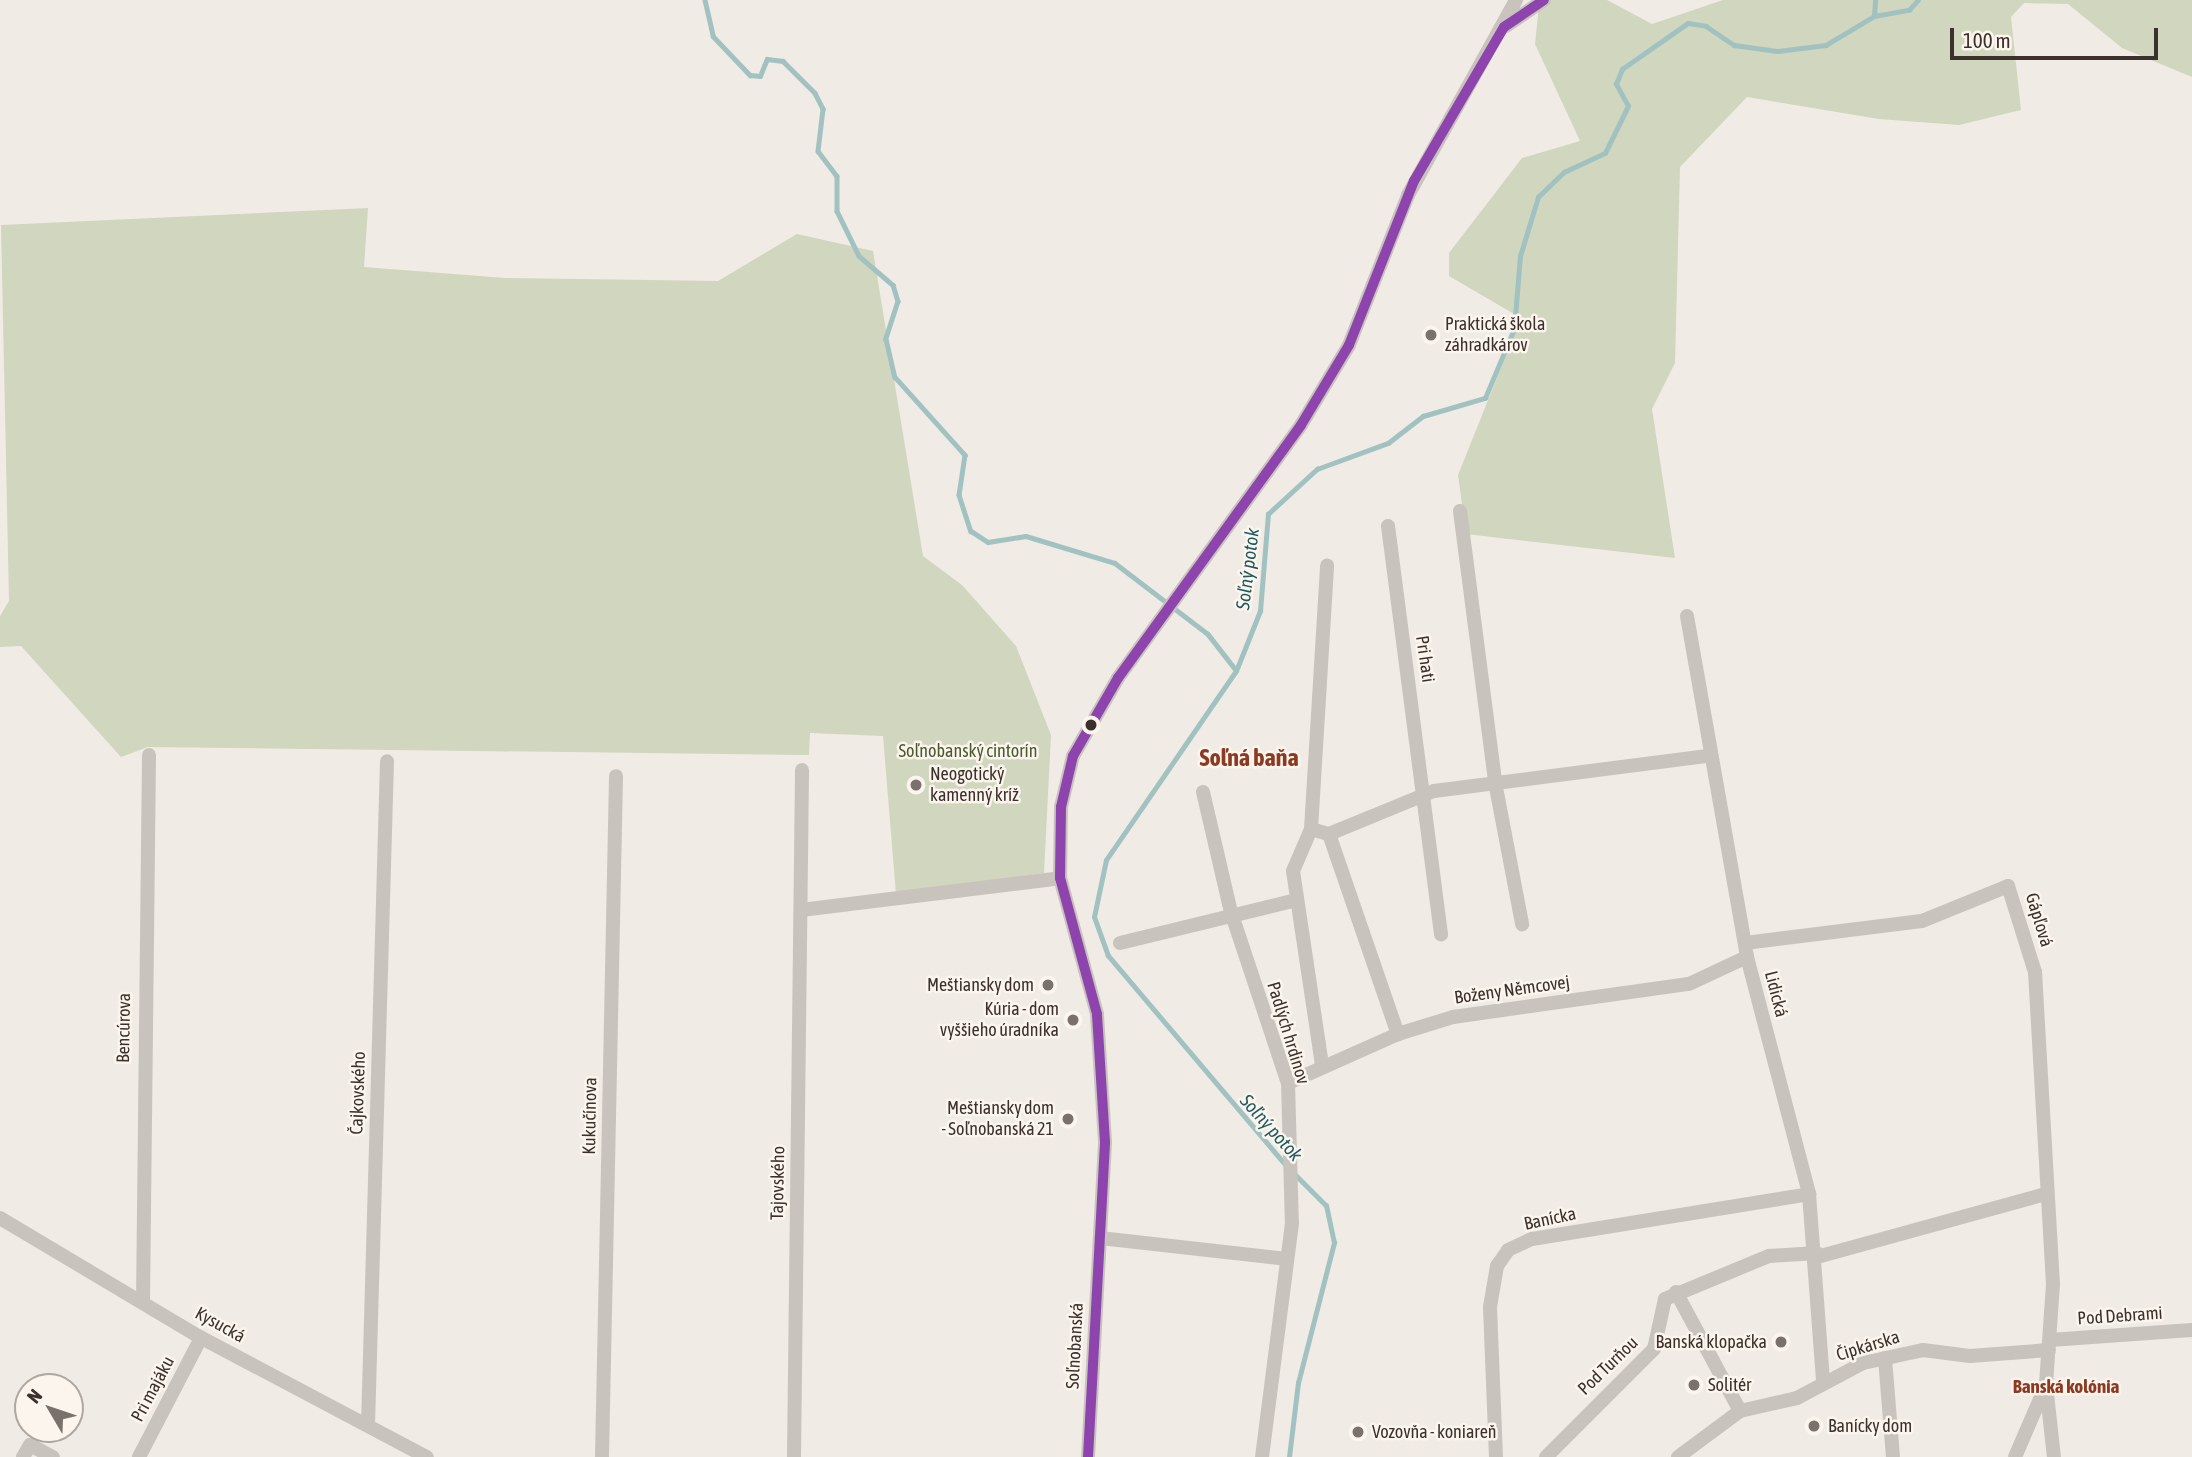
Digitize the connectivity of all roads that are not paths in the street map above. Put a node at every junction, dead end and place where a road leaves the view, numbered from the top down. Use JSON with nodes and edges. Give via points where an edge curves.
{"nodes":[{"id":1,"x":1516,"y":0,"type":"edge"},
{"id":2,"x":1544,"y":0,"type":"edge"},
{"id":3,"x":1504,"y":27,"type":"junction"},
{"id":4,"x":1460,"y":511,"type":"dead end"},
{"id":5,"x":1388,"y":526,"type":"dead end"},
{"id":6,"x":1327,"y":565,"type":"dead end"},
{"id":7,"x":1687,"y":616,"type":"dead end"},
{"id":8,"x":149,"y":755,"type":"dead end"},
{"id":9,"x":1708,"y":756,"type":"junction"},
{"id":10,"x":387,"y":761,"type":"dead end"},
{"id":11,"x":802,"y":770,"type":"dead end"},
{"id":12,"x":616,"y":776,"type":"dead end"},
{"id":13,"x":1495,"y":782,"type":"junction"},
{"id":14,"x":1203,"y":792,"type":"dead end"},
{"id":15,"x":1424,"y":797,"type":"junction"},
{"id":16,"x":1311,"y":829,"type":"junction"},
{"id":17,"x":1329,"y":834,"type":"junction"},
{"id":18,"x":1060,"y":878,"type":"junction"},
{"id":19,"x":1292,"y":901,"type":"junction"},
{"id":20,"x":801,"y":910,"type":"junction"},
{"id":21,"x":1231,"y":912,"type":"junction"},
{"id":22,"x":1522,"y":924,"type":"dead end"},
{"id":23,"x":1441,"y":935,"type":"dead end"},
{"id":24,"x":1120,"y":943,"type":"dead end"},
{"id":25,"x":1746,"y":950,"type":"junction"},
{"id":26,"x":1398,"y":1034,"type":"junction"},
{"id":27,"x":1322,"y":1065,"type":"junction"},
{"id":28,"x":1288,"y":1083,"type":"junction"},
{"id":29,"x":1809,"y":1194,"type":"junction"},
{"id":30,"x":2045,"y":1194,"type":"junction"},
{"id":31,"x":0,"y":1218,"type":"edge"},
{"id":32,"x":1100,"y":1238,"type":"junction"},
{"id":33,"x":1817,"y":1255,"type":"junction"},
{"id":34,"x":1287,"y":1259,"type":"junction"},
{"id":35,"x":1676,"y":1292,"type":"junction"},
{"id":36,"x":143,"y":1302,"type":"junction"},
{"id":37,"x":2192,"y":1330,"type":"edge"},
{"id":38,"x":201,"y":1338,"type":"junction"},
{"id":39,"x":2049,"y":1345,"type":"junction"},
{"id":40,"x":1885,"y":1358,"type":"junction"},
{"id":41,"x":1823,"y":1380,"type":"junction"},
{"id":42,"x":2046,"y":1385,"type":"junction"},
{"id":43,"x":1740,"y":1411,"type":"junction"},
{"id":44,"x":368,"y":1426,"type":"junction"},
{"id":45,"x":23,"y":1457,"type":"edge"},
{"id":46,"x":53,"y":1457,"type":"edge"},
{"id":47,"x":139,"y":1457,"type":"edge"},
{"id":48,"x":427,"y":1457,"type":"edge"},
{"id":49,"x":602,"y":1457,"type":"edge"},
{"id":50,"x":793,"y":1457,"type":"edge"},
{"id":51,"x":1088,"y":1457,"type":"edge"},
{"id":52,"x":1262,"y":1457,"type":"edge"},
{"id":53,"x":1496,"y":1457,"type":"edge"},
{"id":54,"x":1546,"y":1457,"type":"edge"},
{"id":55,"x":1678,"y":1457,"type":"edge"},
{"id":56,"x":1893,"y":1457,"type":"edge"},
{"id":57,"x":2015,"y":1457,"type":"edge"},
{"id":58,"x":2054,"y":1457,"type":"edge"}],
"edges":[{"from":1,"to":3,"type":"street","name":"Soľnobanská"},
{"from":2,"to":3,"type":"street"},
{"from":3,"to":18,"type":"street","name":"Soľnobanská","via":[[1408,195],[1349,345],[1301,425],[1079,739],[1061,807]]},
{"from":4,"to":13,"type":"street"},
{"from":5,"to":15,"type":"street","name":"Pri hati"},
{"from":6,"to":16,"type":"street"},
{"from":7,"to":9,"type":"street","name":"Lidická"},
{"from":8,"to":36,"type":"street","name":"Bencúrova"},
{"from":9,"to":13,"type":"street"},
{"from":9,"to":25,"type":"street","name":"Lidická"},
{"from":10,"to":44,"type":"street","name":"Čajkovského"},
{"from":11,"to":20,"type":"street","name":"Tajovského"},
{"from":12,"to":49,"type":"street","name":"Kukučínova"},
{"from":13,"to":15,"type":"street"},
{"from":13,"to":22,"type":"street"},
{"from":14,"to":21,"type":"street","name":"Padlých hrdinov"},
{"from":15,"to":17,"type":"street"},
{"from":15,"to":23,"type":"street","name":"Pri hati"},
{"from":16,"to":17,"type":"street"},
{"from":16,"to":19,"type":"street","via":[[1293,871]]},
{"from":17,"to":26,"type":"street"},
{"from":18,"to":20,"type":"street"},
{"from":18,"to":32,"type":"street","name":"Soľnobanská","via":[[1097,1014],[1105,1142]]},
{"from":19,"to":21,"type":"street"},
{"from":19,"to":27,"type":"street"},
{"from":20,"to":50,"type":"street","name":"Tajovského"},
{"from":21,"to":24,"type":"street"},
{"from":21,"to":28,"type":"street","name":"Padlých hrdinov"},
{"from":25,"to":26,"type":"street","name":"Boženy Němcovej","via":[[1689,984],[1453,1017]]},
{"from":25,"to":29,"type":"street","name":"Lidická"},
{"from":25,"to":30,"type":"street","name":"Gápľová","via":[[1922,921],[2008,886],[2035,972]]},
{"from":26,"to":27,"type":"street","name":"Boženy Němcovej"},
{"from":27,"to":28,"type":"street","name":"Boženy Němcovej"},
{"from":28,"to":34,"type":"street","name":"Padlých hrdinov","via":[[1292,1178]]},
{"from":29,"to":33,"type":"street","name":"Lidická"},
{"from":29,"to":53,"type":"street","name":"Banícka","via":[[1532,1239],[1508,1250],[1497,1266],[1490,1307]]},
{"from":30,"to":33,"type":"street"},
{"from":30,"to":39,"type":"street","name":"Gápľová","via":[[2053,1284]]},
{"from":31,"to":36,"type":"street","name":"Kysucká"},
{"from":32,"to":34,"type":"street"},
{"from":32,"to":51,"type":"street","name":"Soľnobanská"},
{"from":33,"to":35,"type":"street","via":[[1769,1256]]},
{"from":33,"to":41,"type":"street","name":"Lidická"},
{"from":34,"to":52,"type":"street","name":"Padlých hrdinov"},
{"from":35,"to":43,"type":"street"},
{"from":35,"to":54,"type":"street","name":"Pod Turňou","via":[[1665,1299],[1654,1349]]},
{"from":36,"to":38,"type":"street","name":"Kysucká"},
{"from":37,"to":39,"type":"street","name":"Pod Debrami"},
{"from":38,"to":44,"type":"street","name":"Kysucká"},
{"from":38,"to":47,"type":"street","name":"Pri majáku"},
{"from":39,"to":40,"type":"street","name":"Čipkárska","via":[[1970,1356],[1923,1350]]},
{"from":39,"to":42,"type":"street","name":"Gápľová"},
{"from":40,"to":41,"type":"street","name":"Čipkárska"},
{"from":40,"to":56,"type":"street"},
{"from":41,"to":43,"type":"street","name":"Čipkárska","via":[[1797,1398]]},
{"from":42,"to":57,"type":"street","name":"Gápľová"},
{"from":42,"to":58,"type":"street","name":"Gápľová"},
{"from":43,"to":55,"type":"street","name":"Čipkárska"},
{"from":44,"to":48,"type":"street","name":"Kysucká"},
{"from":45,"to":46,"type":"street","via":[[30,1445]]}]}
